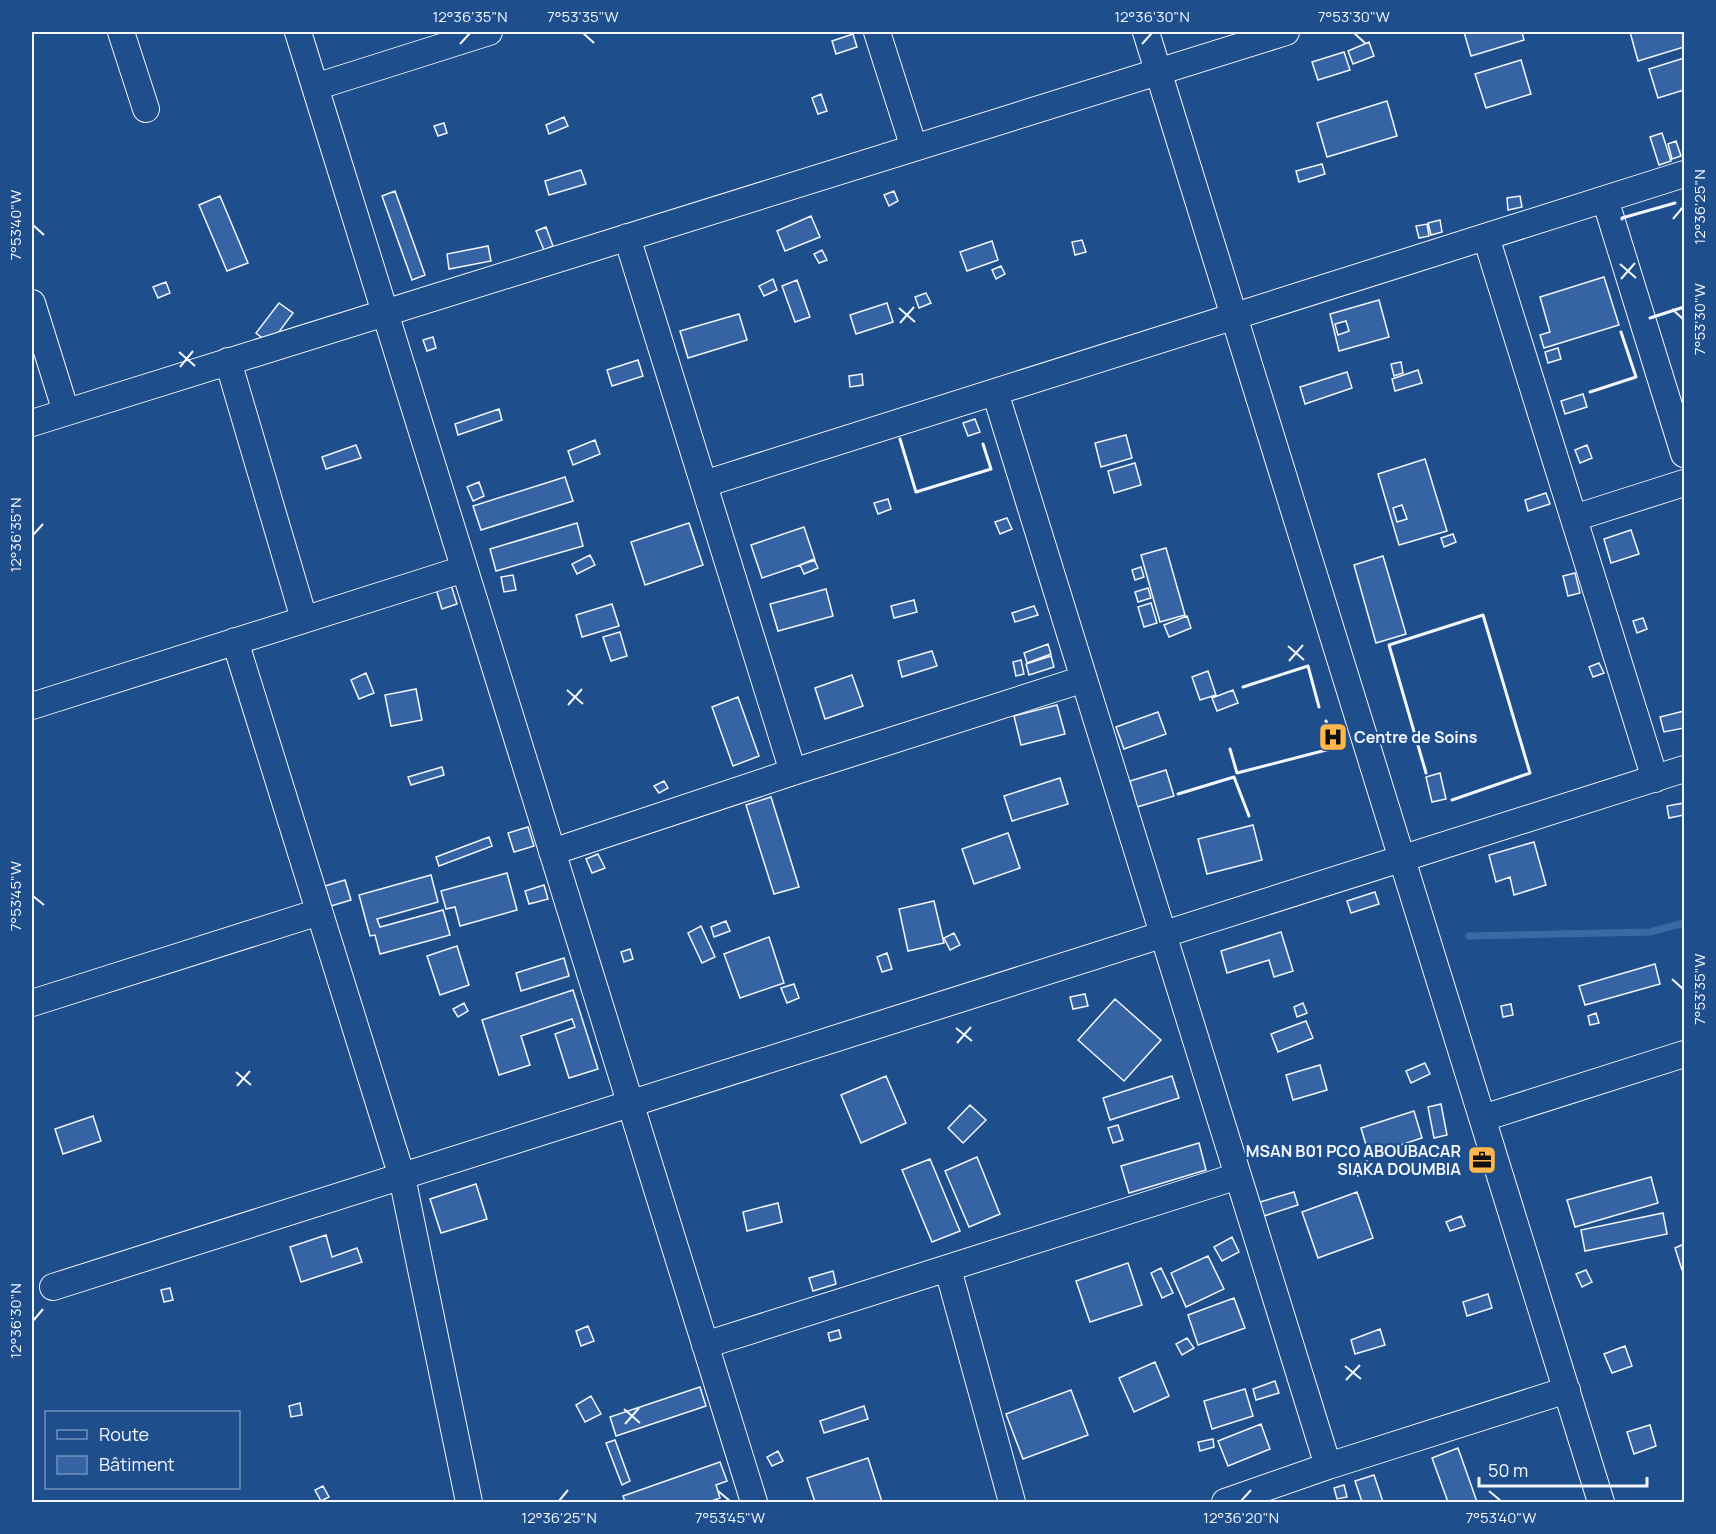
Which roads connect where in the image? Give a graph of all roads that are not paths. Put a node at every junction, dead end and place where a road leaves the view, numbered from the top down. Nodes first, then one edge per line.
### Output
1 (121, 32) edge
2 (297, 32) edge
3 (489, 32) edge
4 (878, 32) edge
5 (1146, 32) edge
6 (1286, 32) edge
7 (1158, 71) junction
8 (315, 87) junction
9 (146, 109) dead end
10 (914, 148) junction
11 (1684, 174) edge
12 (1605, 199) junction
13 (627, 237) junction
14 (1486, 237) junction
15 (32, 303) edge
16 (385, 313) junction
17 (1234, 316) junction
18 (228, 361) junction
19 (995, 392) junction
20 (66, 412) junction
21 (32, 423) edge
22 (1684, 454) edge
23 (1684, 483) edge
24 (704, 484) junction
25 (1574, 518) junction
26 (464, 568) junction
27 (304, 619) junction
28 (235, 641) junction
29 (1084, 680) junction
30 (32, 706) edge
31 (1684, 769) edge
32 (793, 772) junction
33 (1655, 779) junction
34 (552, 852) junction
35 (1402, 859) junction
36 (319, 912) junction
37 (1164, 935) junction
38 (32, 1003) edge
39 (1684, 1054) edge
40 (630, 1104) junction
41 (1483, 1118) junction
42 (1238, 1176) junction
43 (402, 1177) junction
44 (948, 1269) junction
45 (53, 1287) dead end
46 (705, 1345) junction
47 (1567, 1390) junction
48 (1328, 1466) junction
49 (469, 1503) edge
50 (754, 1503) edge
51 (1011, 1503) edge
52 (1225, 1503) edge
53 (1601, 1503) edge

1 - 9 street
2 - 8 street
3 - 8 street
4 - 10 street
5 - 7 street
6 - 7 street
7 - 10 street
7 - 17 street
8 - 16 street
10 - 13 street
11 - 12 street
12 - 14 street
12 - 22 street
13 - 16 street
13 - 24 street
14 - 17 street
14 - 25 street
15 - 20 street
16 - 18 street
16 - 26 street
17 - 19 street
17 - 35 street
18 - 20 street
18 - 27 street
19 - 24 street
19 - 29 street
20 - 21 street
23 - 25 street
24 - 32 street
25 - 33 street
26 - 27 street
26 - 34 street
27 - 28 street
28 - 30 street
28 - 36 street
29 - 32 street
29 - 37 street
31 - 33 street
32 - 34 street
33 - 35 street
34 - 40 street
35 - 37 street
35 - 41 street
36 - 38 street
36 - 43 street
37 - 40 street
37 - 42 street
39 - 41 street
40 - 43 street
40 - 46 street
41 - 47 street
42 - 44 street
42 - 48 street
43 - 45 street
43 - 49 street
44 - 46 street
44 - 51 street
46 - 50 street
47 - 48 street
47 - 53 street
48 - 52 street

